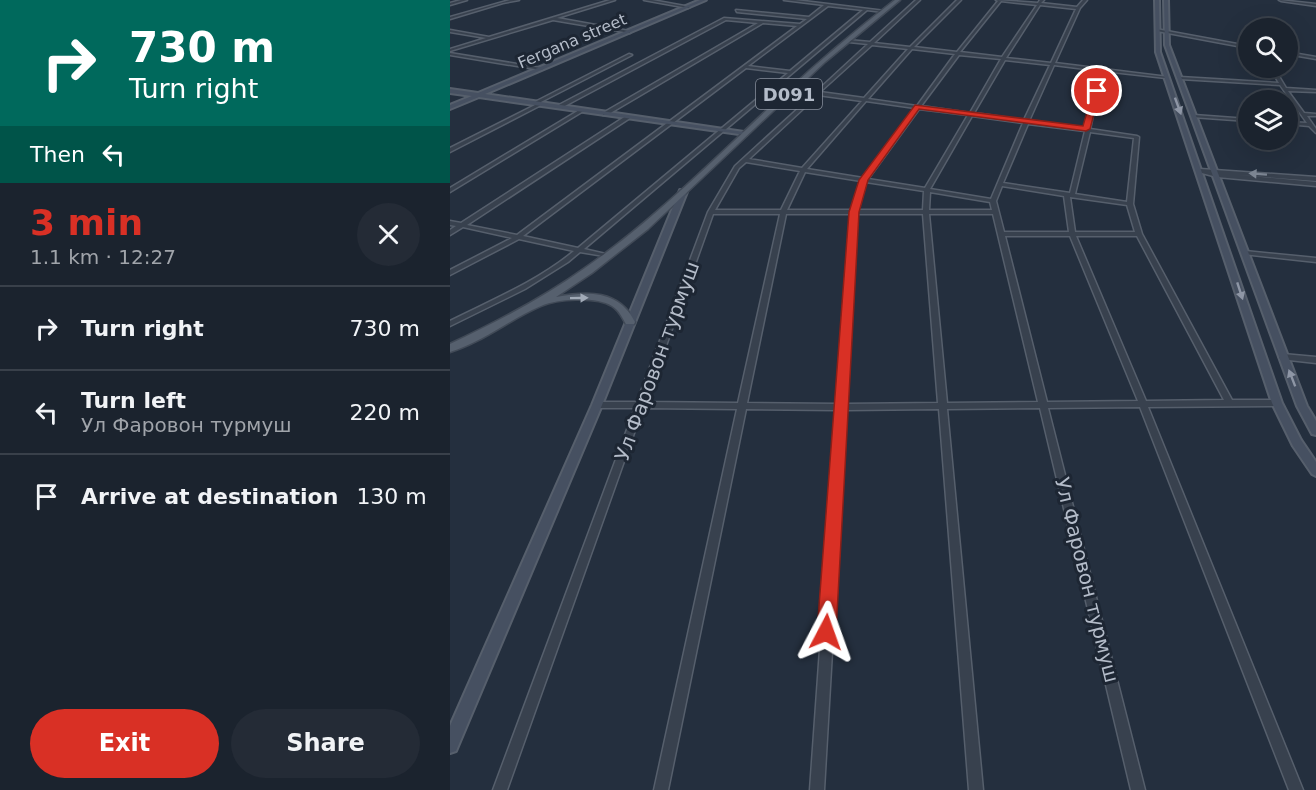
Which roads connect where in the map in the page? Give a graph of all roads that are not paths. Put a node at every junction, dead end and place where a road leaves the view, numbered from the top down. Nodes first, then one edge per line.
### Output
1 (465, 0) edge
2 (517, 0) edge
3 (613, 0) edge
4 (645, 0) edge
5 (704, 0) edge
6 (786, 0) edge
7 (898, 0) edge
8 (918, 0) edge
9 (959, 0) edge
10 (999, 0) edge
11 (1085, 0) edge
12 (1157, 0) edge
13 (1166, 0) edge
14 (1281, 0) edge
15 (505, 1) edge
16 (826, 2) edge
17 (1041, 2) edge
18 (450, 4) edge
19 (1316, 5) edge
20 (688, 6) junction
21 (1078, 8) junction
22 (866, 9) junction
23 (737, 11) dead end
24 (883, 11) junction
25 (450, 18) edge
26 (810, 18) junction
27 (551, 19) junction
28 (762, 22) junction
29 (801, 25) junction
30 (450, 32) edge
31 (628, 32) junction
32 (1157, 33) junction
33 (1168, 34) junction
34 (491, 37) junction
35 (849, 41) junction
36 (868, 43) junction
37 (1238, 44) edge
38 (911, 48) junction
39 (450, 52) edge
40 (957, 54) junction
41 (1298, 54) edge
42 (630, 55) dead end
43 (1316, 57) edge
44 (1003, 59) junction
45 (1050, 66) junction
46 (746, 67) junction
47 (541, 69) junction
48 (792, 72) junction
49 (1102, 72) junction
50 (1166, 77) junction
51 (1180, 78) junction
52 (1278, 78) edge
53 (1283, 87) junction
54 (450, 91) edge
55 (1316, 91) edge
56 (815, 93) junction
57 (478, 95) junction
58 (866, 100) junction
59 (538, 104) junction
60 (450, 107) edge
61 (560, 107) junction
62 (917, 107) junction
63 (584, 110) junction
64 (605, 114) junction
65 (971, 114) junction
66 (1304, 114) junction
67 (1316, 115) edge
68 (1194, 116) junction
69 (628, 117) junction
70 (1238, 119) edge
71 (1026, 122) junction
72 (670, 124) junction
73 (1298, 124) edge
74 (1311, 125) junction
75 (1086, 129) junction
76 (722, 132) junction
77 (1316, 132) edge
78 (744, 134) junction
79 (450, 150) edge
80 (744, 160) junction
81 (803, 170) junction
82 (1216, 173) junction
83 (1229, 174) junction
84 (1201, 175) junction
85 (1316, 179) edge
86 (864, 180) junction
87 (1000, 184) junction
88 (1316, 184) edge
89 (450, 190) edge
90 (927, 190) junction
91 (683, 192) junction
92 (1069, 194) junction
93 (993, 201) junction
94 (1130, 204) junction
95 (711, 212) junction
96 (783, 212) junction
97 (854, 212) junction
98 (926, 212) junction
99 (995, 212) junction
100 (450, 223) edge
101 (462, 225) junction
102 (450, 233) edge
103 (1001, 234) junction
104 (1072, 234) junction
105 (1139, 234) junction
106 (518, 237) junction
107 (580, 250) junction
108 (1245, 253) junction
109 (608, 256) junction
110 (1316, 260) edge
111 (450, 273) edge
112 (523, 312) junction
113 (630, 322) junction
114 (450, 324) edge
115 (450, 348) edge
116 (1283, 357) junction
117 (1316, 360) edge
118 (1277, 403) junction
119 (1143, 404) junction
120 (1230, 404) junction
121 (597, 405) junction
122 (742, 405) junction
123 (942, 405) junction
124 (1045, 405) junction
125 (640, 406) junction
126 (840, 407) junction
127 (1316, 431) edge
128 (1316, 471) edge
129 (450, 745) edge
130 (500, 790) edge
131 (661, 790) edge
132 (817, 790) edge
133 (976, 790) edge
134 (1138, 790) edge
135 (1296, 790) edge

1 - 18 street
2 - 15 street
3 - 27 street
4 - 20 street
5 - 20 street, Fergana street
6 - 16 street
7 - 24 main road, D091
8 - 36 street, Ул Фаровон турмуш
9 - 38 street
10 - 17 street
10 - 40 street
11 - 21 street
12 - 32 street
13 - 33 street
14 - 19 street
15 - 25 street
16 - 22 street
16 - 26 street
17 - 21 street
17 - 44 street
20 - 31 street, Fergana street
21 - 45 street
22 - 24 street
22 - 48 street
23 - 26 street
24 - 35 main road, D091
26 - 29 street
27 - 31 street
27 - 34 street
28 - 29 street
28 - 61 street
28 - 64 street
29 - 46 street
30 - 34 street
31 - 47 street, Fergana street
32 - 33 street
32 - 50 street
33 - 37 street
33 - 51 street
34 - 39 street
35 - 36 street
35 - 78 main road, D091
36 - 38 street
36 - 56 street, Ул Фаровон турмуш
38 - 40 street
38 - 58 street
39 - 47 street
40 - 44 street
40 - 62 street
41 - 43 street
42 - 59 street
44 - 45 street
44 - 65 street
45 - 49 street
45 - 71 street
46 - 48 street
46 - 72 street
47 - 57 street, Fergana street
48 - 76 street
49 - 50 street
49 - 75 street
50 -> 84 street
51 - 53 street
51 - 68 street
52 - 53 street
53 - 55 street
53 - 66 street
54 - 57 street
56 - 58 street
56 - 80 street, Ул Фаровон турмуш
57 - 59 street
57 - 60 street, Fergana street
58 - 62 street
58 - 81 street
59 - 61 street
59 - 79 street
61 - 63 street
62 - 65 street
62 - 86 street
63 - 64 street
63 - 89 street
64 - 69 street
65 - 71 street
65 - 90 street
66 - 67 street
66 - 74 street
68 - 70 street
68 - 82 street
69 - 72 street
69 - 101 street
71 - 75 street
71 - 87 street
72 - 76 street
72 - 106 street
73 - 74 street
74 - 77 street
75 - 92 street
75 - 94 street
76 - 78 street
76 - 107 street
78 - 91 main road, D091
80 - 81 street
80 - 95 street, Ул Фаровон турмуш
81 - 86 street
81 - 96 street
82 - 83 street
82 - 83 street
82 - 84 street
82 - 108 street
85 -> 83 street
83 - 88 street
84 -> 118 street
86 - 90 street
86 - 97 street
87 - 92 street
87 - 93 street
90 - 93 street
90 - 98 street
91 - 109 main road, D091
91 - 113 street
92 - 94 street
92 - 104 street
93 - 99 street, Ул Фаровон турмуш
94 - 105 street
95 - 96 street
95 - 125 street, Ул Фаровон турмуш
96 - 97 street
96 - 122 street
97 - 98 street
97 - 126 street
98 - 99 street
98 - 123 street
99 - 103 street, Ул Фаровон турмуш
100 - 101 street
101 - 102 street
101 - 106 street
103 - 104 street
103 - 124 street, Ул Фаровон турмуш
104 - 105 street
104 - 119 street
105 - 120 street
106 - 107 street
106 - 111 street
107 - 109 street
107 - 114 street
108 - 110 street
108 - 116 street
109 - 112 main road, D091
112 -> 113 main road
112 - 115 main road, D091
113 - 121 street
116 - 117 street
127 -> 116 street
118 - 120 street
118 - 128 street
119 - 120 street
119 - 124 street
119 - 135 street
121 - 125 street
121 - 129 street
122 - 125 street
122 - 126 street
122 - 131 street
123 - 124 street
123 - 126 street
123 - 133 street
124 - 134 street, Ул Фаровон турмуш
125 - 130 street, Ул Фаровон турмуш
126 - 132 street

